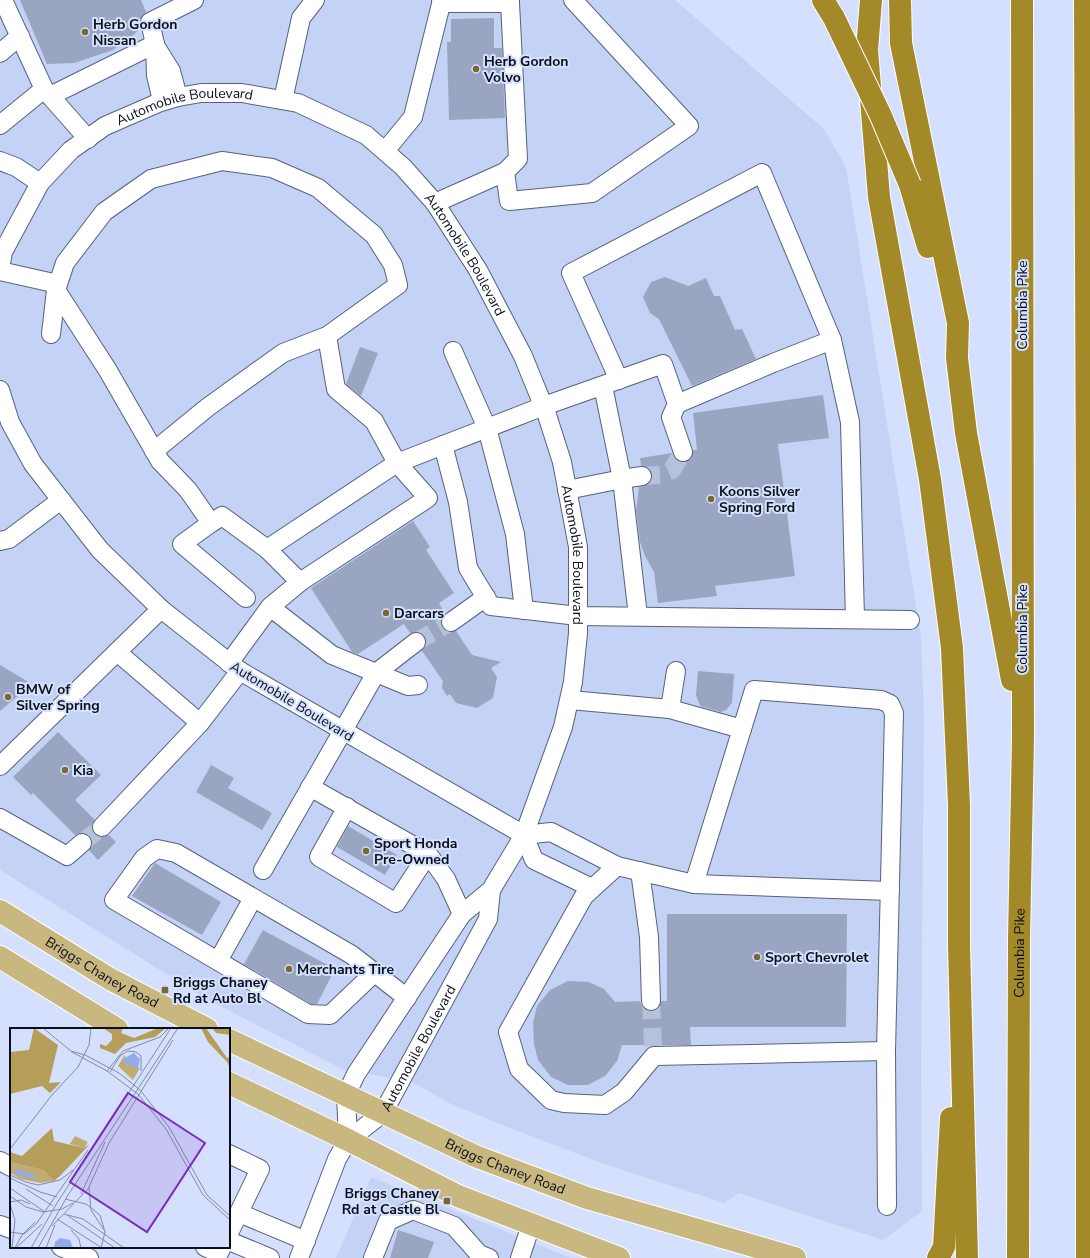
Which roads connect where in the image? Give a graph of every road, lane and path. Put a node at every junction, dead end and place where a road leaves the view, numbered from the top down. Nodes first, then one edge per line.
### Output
1 (3, 0) edge
2 (194, 0) edge
3 (315, 0) edge
4 (573, 0) edge
5 (823, 0) edge
6 (871, 0) edge
7 (900, 0) edge
8 (1022, 0) edge
9 (1085, 0) edge
10 (510, 1) edge
11 (442, 2) edge
12 (20, 36) junction
13 (155, 44) junction
14 (0, 53) edge
15 (47, 92) junction
16 (170, 99) junction
17 (283, 100) junction
18 (0, 125) edge
19 (88, 139) junction
20 (385, 151) junction
21 (0, 160) edge
22 (506, 172) junction
23 (40, 183) junction
24 (435, 203) junction
25 (0, 270) edge
26 (57, 287) junction
27 (51, 334) dead end
28 (327, 336) junction
29 (832, 340) junction
30 (453, 351) dead end
31 (957, 358) junction
32 (611, 383) junction
33 (1, 401) edge
34 (678, 404) junction
35 (544, 406) junction
36 (487, 428) junction
37 (443, 445) junction
38 (154, 451) junction
39 (683, 452) dead end
40 (397, 463) junction
41 (642, 476) tunnel mouth
42 (622, 479) junction
43 (567, 490) junction
44 (428, 498) junction
45 (61, 500) junction
46 (458, 502) junction
47 (212, 523) junction
48 (0, 541) edge
49 (267, 549) junction
50 (300, 582) junction
51 (486, 597) junction
52 (246, 598) dead end
53 (270, 607) junction
54 (161, 609) junction
55 (524, 610) junction
56 (578, 616) junction
57 (638, 616) junction
58 (855, 619) junction
59 (910, 620) dead end
60 (450, 622) tunnel mouth
61 (416, 642) tunnel mouth
62 (117, 652) junction
63 (235, 667) junction
64 (676, 671) dead end
65 (376, 673) junction
66 (418, 686) dead end
67 (570, 700) junction
68 (670, 709) junction
69 (200, 723) junction
70 (742, 729) junction
71 (342, 731) junction
72 (1090, 732) edge
73 (1022, 738) junction
74 (0, 766) edge
75 (1087, 768) junction
76 (310, 787) junction
77 (347, 807) junction
78 (0, 818) edge
79 (102, 827) tunnel mouth
80 (524, 836) junction
81 (82, 843) tunnel mouth
82 (428, 854) junction
83 (617, 866) junction
84 (263, 870) dead end
85 (640, 871) junction
86 (694, 884) junction
87 (592, 888) junction
88 (491, 890) junction
89 (890, 891) junction
90 (252, 898) junction
91 (0, 911) edge
92 (462, 914) junction
93 (959, 945) junction
94 (0, 957) edge
95 (218, 961) junction
96 (374, 973) junction
97 (407, 998) junction
98 (651, 1001) tunnel mouth
99 (115, 1028) edge
100 (206, 1028) edge
101 (230, 1040) edge
102 (886, 1051) junction
103 (230, 1084) edge
104 (346, 1095) junction
105 (383, 1113) junction
106 (348, 1140) junction
107 (230, 1154) edge
108 (0, 1161) edge
109 (10, 1166) edge
110 (886, 1206) dead end
111 (238, 1213) junction
112 (0, 1225) edge
113 (530, 1225) junction
114 (10, 1229) edge
115 (230, 1231) edge
116 (230, 1241) edge
117 (306, 1241) junction
118 (64, 1248) edge
119 (207, 1248) edge
120 (222, 1248) edge
121 (786, 1255) edge
122 (89, 1258) edge
123 (270, 1258) edge
124 (299, 1258) edge
125 (373, 1258) edge
126 (489, 1258) edge
127 (520, 1258) edge
128 (619, 1258) edge
129 (754, 1258) edge
130 (938, 1258) edge
131 (967, 1258) edge
132 (1018, 1258) edge
133 (1086, 1258) edge

1 - 12 street
2 - 13 street
3 - 17 street
4 - 22 street
5 - 31 highway, bridge
6 - 93 highway
7 - 31 highway
8 - 73 highway, Columbia Pike
9 - 75 highway
10 - 11 street
10 - 22 street
11 - 20 street
12 - 14 street
12 - 15 street
13 - 15 street
13 - 16 street
15 - 18 street
15 - 19 street
16 - 17 street, Automobile Boulevard
16 - 19 street, Automobile Boulevard
17 - 20 street, Automobile Boulevard
19 - 23 street, Automobile Boulevard
20 - 24 street, Automobile Boulevard
21 - 23 street
22 - 24 street
23 - 25 street, Automobile Boulevard
24 - 35 street, Automobile Boulevard
25 - 26 street
26 - 27 street
26 - 28 street
26 - 38 street
28 - 38 street
28 - 40 street
29 - 32 street
29 - 34 street
29 - 58 street
30 - 36 street
31 - 73 highway
32 - 34 street
32 - 35 street
32 - 42 street
33 - 45 street, Automobile Boulevard
34 - 39 street
35 - 36 street
35 - 43 street, Automobile Boulevard
36 - 37 street
36 - 55 street
37 - 40 street
37 - 46 street
38 - 47 street
40 - 44 street
40 - 49 street
41 - 42 street
42 - 43 street
42 - 57 street
43 - 56 street, Automobile Boulevard
44 - 46 street
44 - 50 street
45 - 48 street
45 - 54 street, Automobile Boulevard
46 - 51 street
47 - 49 street
47 - 52 street
49 - 50 street
50 - 53 street
51 - 55 street
51 - 60 street
53 - 63 street
53 - 65 street
54 - 62 street
54 - 63 street, Automobile Boulevard
55 - 56 street
56 - 57 street
56 - 67 street, Automobile Boulevard
57 - 58 street
58 - 59 street
61 - 65 street
62 - 69 street
62 - 74 street
63 - 69 street
63 - 71 street, Automobile Boulevard
64 - 68 street
65 - 66 street
65 - 71 street
67 - 68 street
67 - 80 street, Automobile Boulevard
68 - 70 street
69 - 79 street
70 - 86 street
70 - 89 street
71 - 76 street
71 - 80 street, Automobile Boulevard
72 - 75 highway
73 - 132 highway, Columbia Pike
75 - 133 highway
76 - 77 street
76 - 84 street
77 - 82 street
77 - 82 street
78 - 81 street
80 - 83 street
80 - 87 street
80 - 88 street, Automobile Boulevard
82 - 92 street
83 - 85 street
83 - 87 street
85 - 86 street
85 - 98 street
86 - 89 street
87 - 102 street
88 - 92 street, Automobile Boulevard
88 - 105 street, Automobile Boulevard
89 - 102 street
90 - 95 street
90 - 95 street
90 - 96 street
91 - 100 main road, Briggs Chaney Road
92 - 97 street, Automobile Boulevard
93 - 130 highway
93 - 131 highway
94 - 99 main road
95 - 96 street
96 - 97 street
97 - 104 street, Automobile Boulevard
101 - 104 main road, Briggs Chaney Road
102 - 110 street
103 - 106 main road
104 - 105 main road, Briggs Chaney Road
104 - 106 street, Automobile Boulevard
105 - 106 street, Automobile Boulevard
105 - 121 main road, Briggs Chaney Road
106 - 113 main road
106 - 117 street
107 - 111 street
108 - 109 street
111 - 115 street
111 - 117 street
112 - 114 street
113 - 127 street
113 - 128 main road
116 - 123 street
117 - 124 street
118 - 122 street
119 - 120 street
121 - 129 main road
125 - 126 street

